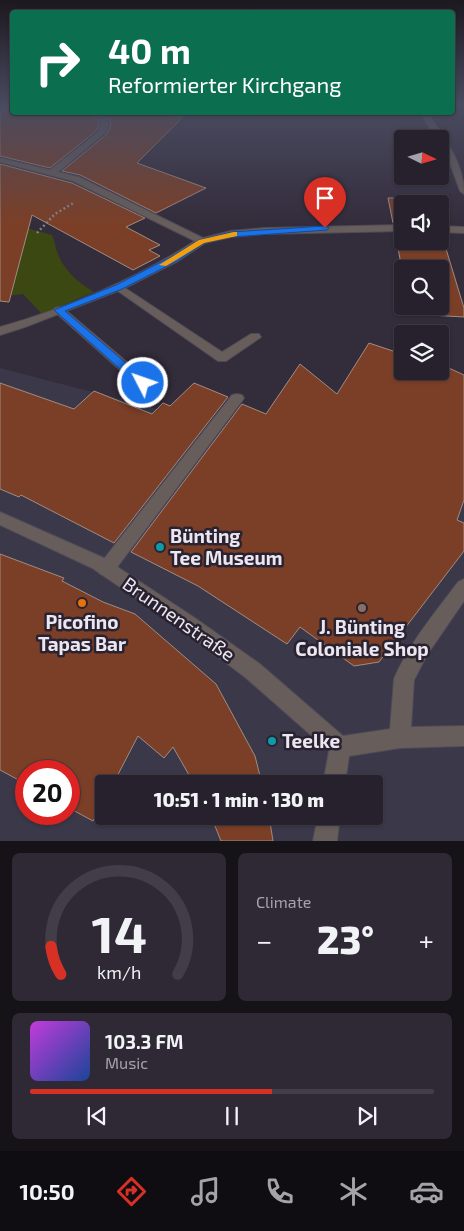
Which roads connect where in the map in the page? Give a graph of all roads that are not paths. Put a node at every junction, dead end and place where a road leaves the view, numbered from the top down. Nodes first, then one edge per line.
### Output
1 (87, 145) edge
2 (447, 145) edge
3 (0, 160) edge
4 (52, 173) junction
5 (464, 191) edge
6 (394, 228) edge
7 (449, 229) edge
8 (464, 230) edge
9 (202, 241) junction
10 (119, 287) junction
11 (59, 310) junction
12 (0, 331) edge
13 (255, 337) dead end
14 (143, 383) dead end
15 (238, 398) dead end
16 (0, 518) edge
17 (106, 569) junction
18 (464, 587) edge
19 (464, 736) edge
20 (400, 738) junction
21 (340, 747) junction
22 (335, 775) edge
23 (328, 825) edge
24 (325, 841) edge

1 - 4 street
2 - 5 street
3 - 4 street
4 - 9 street
6 - 9 street
7 - 8 street
9 - 10 street
10 - 11 street
10 - 13 street
11 - 12 street
11 - 14 street
15 - 17 street
16 - 17 street, Brunnenstraße
17 - 21 street, Brunnenstraße
18 - 20 street
19 - 20 street
20 - 21 street
21 - 22 street
23 - 24 street

